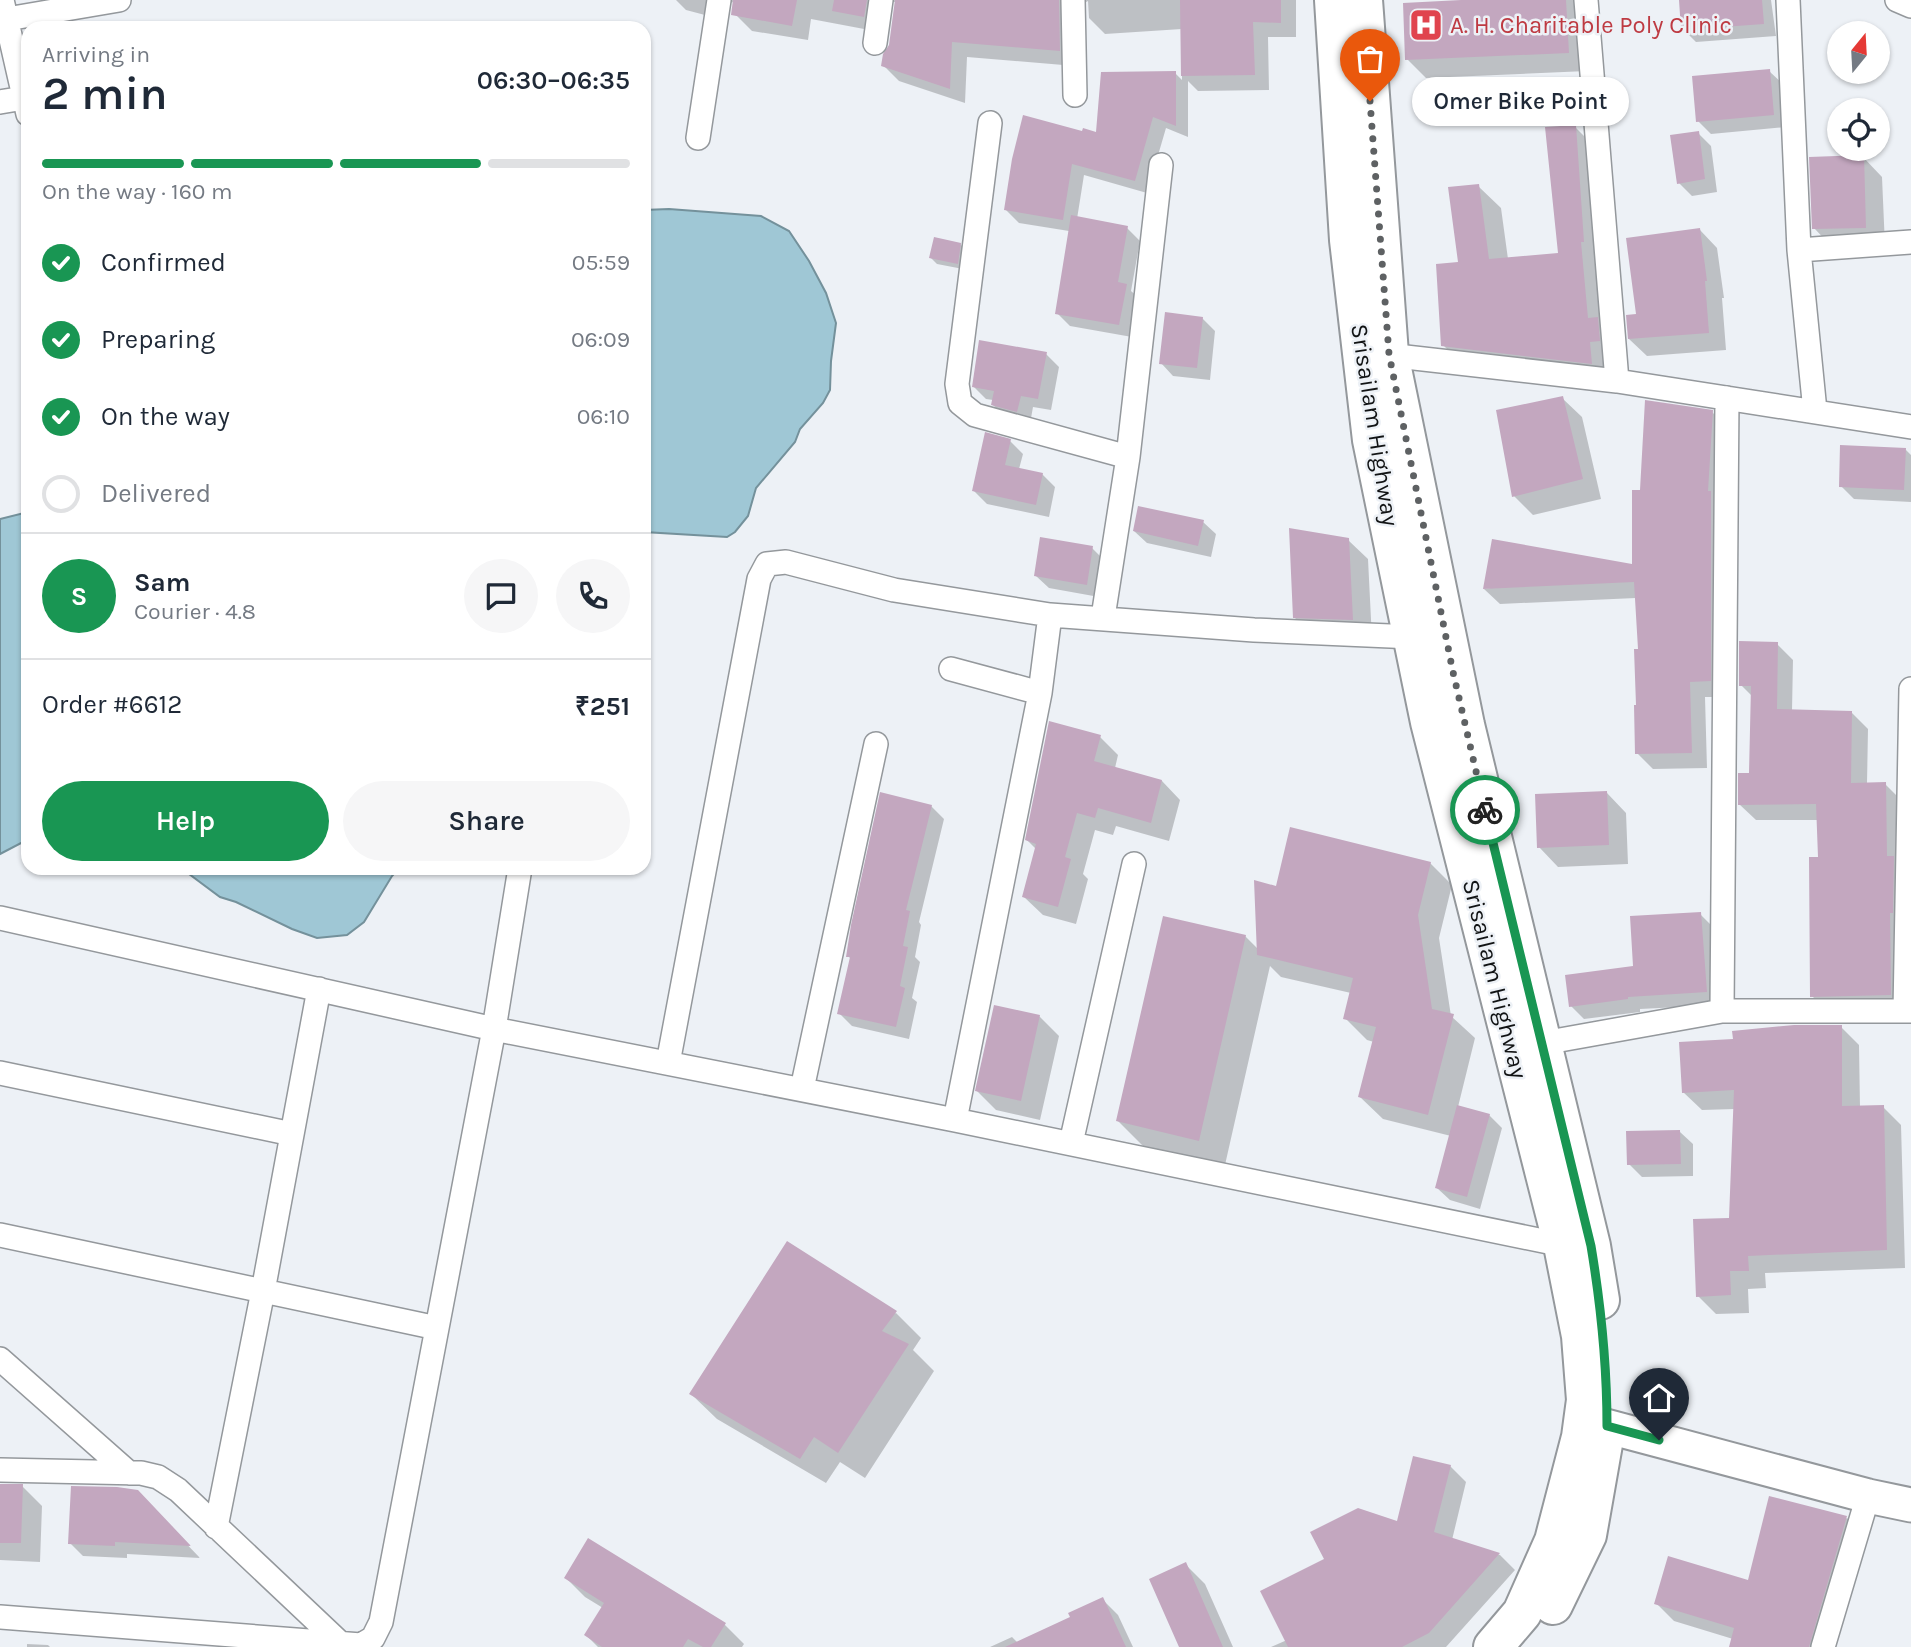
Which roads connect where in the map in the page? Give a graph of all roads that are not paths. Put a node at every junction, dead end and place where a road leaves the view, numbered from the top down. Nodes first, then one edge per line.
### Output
1 (119, 0) edge
2 (719, 0) edge
3 (881, 0) edge
4 (1073, 0) edge
5 (1334, 0) edge
6 (1363, 0) edge
7 (1586, 0) edge
8 (1788, 0) edge
9 (1898, 0) edge
10 (1911, 6) edge
11 (4, 10) edge
12 (875, 43) dead end
13 (21, 84) edge
14 (1075, 95) dead end
15 (0, 102) edge
16 (21, 105) edge
17 (990, 123) dead end
18 (698, 138) dead end
19 (1161, 165) dead end
20 (1911, 242) edge
21 (1799, 250) junction
22 (1376, 354) junction
23 (1617, 381) junction
24 (1727, 398) junction
25 (1815, 411) junction
26 (1911, 427) edge
27 (1128, 457) junction
28 (1050, 614) junction
29 (1103, 617) junction
30 (1413, 637) junction
31 (951, 669) dead end
32 (1911, 689) edge
33 (1040, 693) junction
34 (876, 744) dead end
35 (1134, 864) dead end
36 (519, 875) edge
37 (0, 918) edge
38 (319, 989) junction
39 (1722, 1011) junction
40 (1908, 1011) edge
41 (494, 1029) junction
42 (1528, 1046) junction
43 (668, 1063) junction
44 (0, 1073) edge
45 (802, 1089) junction
46 (955, 1120) junction
47 (292, 1134) junction
48 (1071, 1143) junction
49 (0, 1234) edge
50 (1563, 1245) junction
51 (263, 1291) junction
52 (437, 1328) junction
53 (0, 1359) edge
54 (1595, 1423) junction
55 (0, 1470) edge
56 (129, 1473) junction
57 (1868, 1496) junction
58 (1911, 1505) edge
59 (216, 1527) junction
60 (0, 1617) edge
61 (338, 1645) edge
62 (1493, 1647) edge
63 (1526, 1647) edge
64 (1823, 1647) edge

1 - 11 street
2 - 18 street
3 - 12 street
4 - 14 street
5 - 22 highway, Srisailam Highway
6 - 22 highway, Srisailam Highway
7 - 23 street
8 - 21 street
9 - 10 street
11 - 13 street
15 - 16 street
17 - 27 street
19 - 27 street
20 - 21 street
21 - 25 street
22 - 23 street
22 - 30 highway, Srisailam Highway
22 - 42 highway, Srisailam Highway
23 - 24 street
24 - 25 street
24 - 39 street
25 - 26 street
27 - 29 street
28 - 29 street
28 - 33 street
28 - 43 street
29 - 30 street
30 - 42 highway, Srisailam Highway
31 - 33 street
32 - 40 street
33 - 46 street
34 - 45 street
35 - 48 street
36 - 41 street
37 - 38 street
38 - 41 street
38 - 47 street
39 - 40 street
39 - 42 street
41 - 43 street
41 - 52 street
42 - 50 highway, Srisailam Highway
42 - 54 highway, Srisailam Highway
43 - 45 street
44 - 47 street
45 - 46 street
46 - 48 street
47 - 51 street
48 - 50 street
49 - 51 street
50 - 54 highway, Srisailam Highway
51 - 52 street
51 - 59 street
52 - 61 street
53 - 56 street
54 - 57 street
54 - 62 highway, Srisailam Highway
54 - 63 highway, Srisailam Highway
55 - 56 street
56 - 59 street
57 - 58 street
57 - 64 street
59 - 61 street
60 - 61 street

